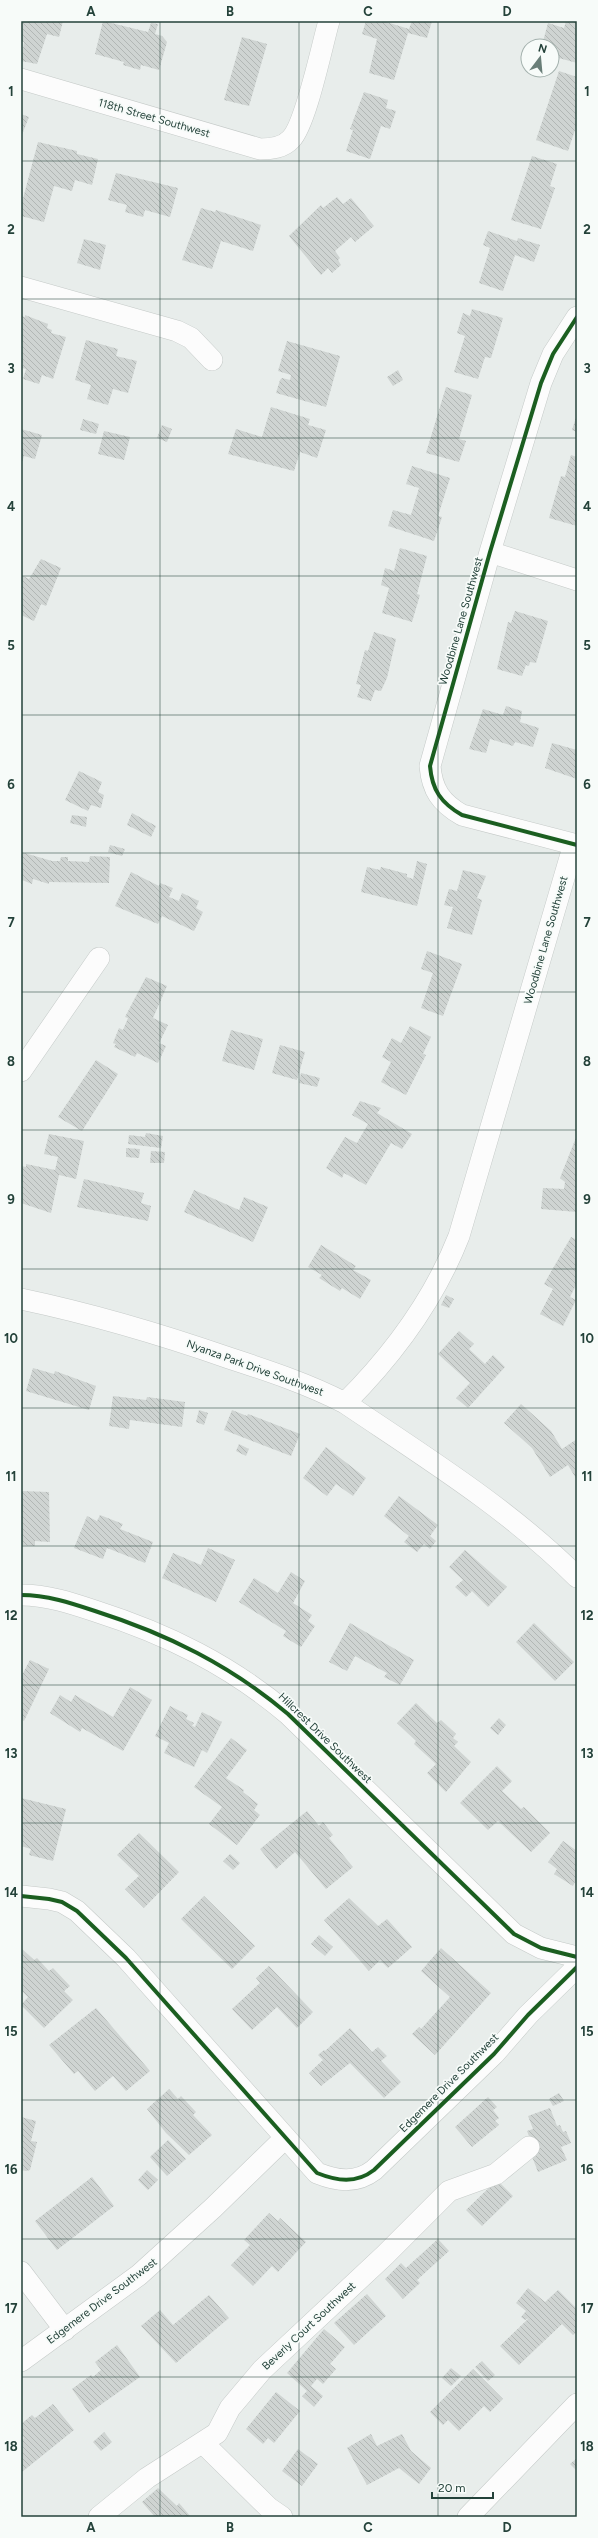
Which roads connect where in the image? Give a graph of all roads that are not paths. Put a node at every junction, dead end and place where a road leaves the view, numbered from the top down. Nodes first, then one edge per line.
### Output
1 (329, 21) edge
2 (21, 79) edge
3 (21, 287) edge
4 (577, 317) edge
5 (212, 360) dead end
6 (490, 552) junction
7 (577, 580) edge
8 (576, 844) edge
9 (99, 958) dead end
10 (21, 1071) edge
11 (21, 1300) edge
12 (345, 1403) junction
13 (576, 1575) edge
14 (21, 1595) edge
15 (21, 1896) edge
16 (577, 1957) edge
17 (577, 1966) edge
18 (284, 2139) junction
19 (529, 2147) dead end
20 (21, 2272) edge
21 (65, 2330) junction
22 (21, 2361) edge
23 (577, 2404) edge
24 (203, 2444) junction
25 (99, 2517) edge
26 (282, 2517) edge
27 (468, 2517) edge

1 - 2 street, 118th Street Southwest
3 - 5 street
4 - 6 street, Woodbine Lane Southwest
6 - 7 street
6 - 8 street, Woodbine Lane Southwest
8 - 12 street, Woodbine Lane Southwest
9 - 10 street
11 - 12 street, Nyanza Park Drive Southwest
12 - 13 street, Nyanza Park Drive Southwest
14 - 16 street, Hillcrest Drive Southwest
15 - 18 street
17 - 18 street, Edgemere Drive Southwest
18 - 21 street, Edgemere Drive Southwest
19 - 24 street, Beverly Court Southwest
20 - 21 street
21 - 22 street, Edgemere Drive Southwest
23 - 27 street
24 - 25 street, Beverly Court Southwest
24 - 26 street

